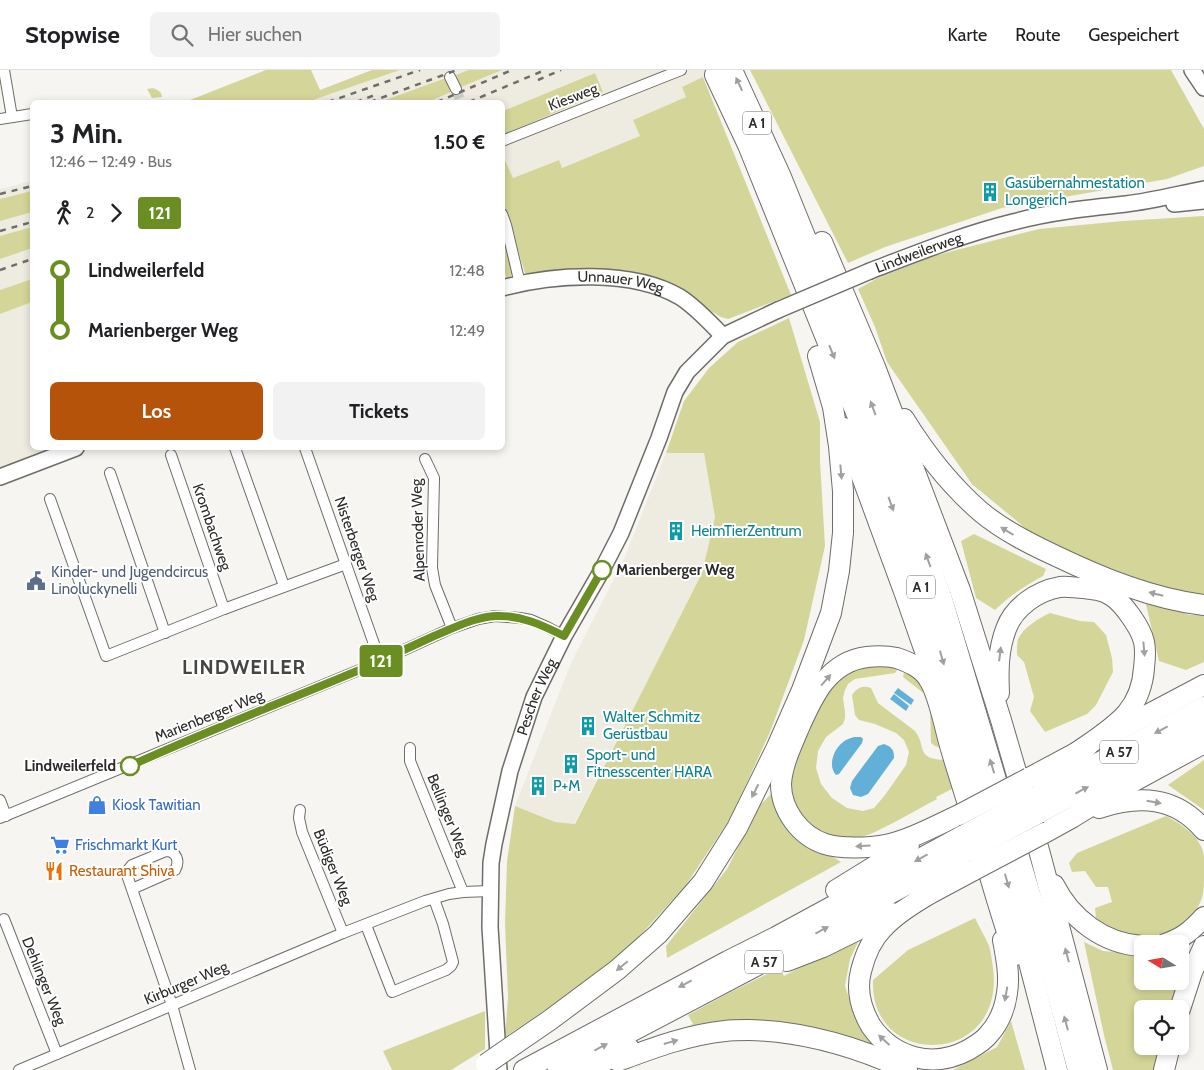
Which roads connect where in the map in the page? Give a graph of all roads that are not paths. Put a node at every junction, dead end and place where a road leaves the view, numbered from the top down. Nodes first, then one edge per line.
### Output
1 (4, 70) edge
2 (681, 70) edge
3 (1192, 70) edge
4 (723, 72) edge
5 (450, 77) dead end
6 (1204, 88) edge
7 (456, 89) tunnel mouth
8 (30, 114) edge
9 (12, 117) junction
10 (0, 119) edge
11 (505, 140) edge
12 (748, 145) junction
13 (781, 176) junction
14 (1204, 188) edge
15 (1204, 200) edge
16 (1127, 204) junction
17 (505, 222) edge
18 (520, 284) junction
19 (505, 287) edge
20 (723, 336) junction
21 (818, 356) junction
22 (875, 367) junction
23 (71, 450) edge
24 (236, 450) edge
25 (306, 450) edge
26 (171, 455) dead end
27 (425, 459) dead end
28 (110, 473) dead end
29 (0, 477) edge
30 (50, 499) dead end
31 (346, 564) junction
32 (284, 586) junction
33 (1204, 605) edge
34 (224, 609) junction
35 (452, 628) junction
36 (165, 633) junction
37 (564, 636) junction
38 (380, 661) junction
39 (1204, 685) edge
40 (1204, 707) edge
41 (1001, 720) junction
42 (1204, 724) edge
43 (1204, 743) edge
44 (410, 748) dead end
45 (1076, 753) junction
46 (965, 793) junction
47 (0, 800) edge
48 (300, 810) dead end
49 (1039, 814) junction
50 (3, 817) edge
51 (1073, 817) junction
52 (1204, 830) edge
53 (971, 849) junction
54 (1040, 854) junction
55 (132, 889) junction
56 (490, 891) junction
57 (463, 892) junction
58 (929, 894) junction
59 (434, 899) junction
60 (1204, 917) edge
61 (4, 919) dead end
62 (366, 925) junction
63 (343, 934) junction
64 (1185, 935) edge
65 (1134, 946) edge
66 (1204, 946) edge
67 (1183, 1000) edge
68 (172, 1005) junction
69 (1050, 1044) junction
70 (57, 1054) junction
71 (1168, 1055) edge
72 (487, 1068) edge
73 (19, 1070) edge
74 (190, 1070) edge
75 (524, 1070) edge
76 (558, 1070) edge
77 (588, 1070) edge
78 (593, 1070) edge
79 (907, 1070) edge
80 (1057, 1070) edge
81 (1078, 1070) edge
82 (1097, 1070) edge
83 (1164, 1070) edge

1 - 9 street
2 - 11 street, Kiesweg
3 - 6 street
4 - 12 highway, A 1
13 -> 4 highway, A 1
5 - 7 street
8 - 9 street
9 - 10 street
12 - 21 highway
12 -> 69 highway, A 1
13 - 22 highway
81 -> 13 highway, A 1
14 - 16 street, Lindweilerweg
15 - 16 street, Lindweilerweg
16 - 20 street, Lindweilerweg, bridge
17 - 18 street
18 - 19 street, Unnauer Weg
18 - 20 street, Unnauer Weg
20 - 37 street, Pescher Weg
21 - 46 highway
21 -> 72 highway, bridge
33 -> 22 highway
22 - 41 highway
23 - 29 street
24 - 32 street
25 - 31 street, Nisterberger Weg
26 - 34 street, Krombachweg
27 - 35 street, Alpenroder Weg
28 - 36 street
30 - 36 street
31 - 32 street
31 - 38 street, Nisterberger Weg
32 - 34 street
34 - 36 street
35 - 37 street, Marienberger Weg
35 - 38 street, Marienberger Weg
37 - 56 street, Pescher Weg
38 - 50 street, Marienberger Weg
39 - 45 highway
40 -> 49 highway, A 57
41 -> 45 highway
41 - 54 highway
49 -> 42 highway, A 57
43 - 51 highway
44 - 57 street, Bellinger Weg
45 - 53 highway, bridge
46 - 53 highway
53 -> 46 highway
47 - 50 street, Marienberger Weg
48 - 63 street, Büdiger Weg
49 - 51 highway
49 - 53 highway, A 57, bridge
51 -> 52 highway
53 - 58 highway
53 -> 58 highway
53 - 69 highway
53 -> 75 highway, A 57
76 -> 53 highway, A 57
54 - 65 highway
82 -> 54 highway
55 - 55 street
55 - 68 street
56 - 57 street, Kirburger Weg
56 - 72 street, Pescher Weg
57 - 59 street, Kirburger Weg
58 - 77 highway
59 - 62 street, Kirburger Weg
59 - 62 street
60 - 64 highway
61 - 70 street, Dehlinger Weg
62 - 63 street, Kirburger Weg
63 - 68 street, Kirburger Weg
66 - 67 highway
68 - 70 street, Kirburger Weg
68 - 74 street
69 - 80 highway, A 1
70 - 73 street, Kirburger Weg
71 - 83 highway
78 -> 79 highway

